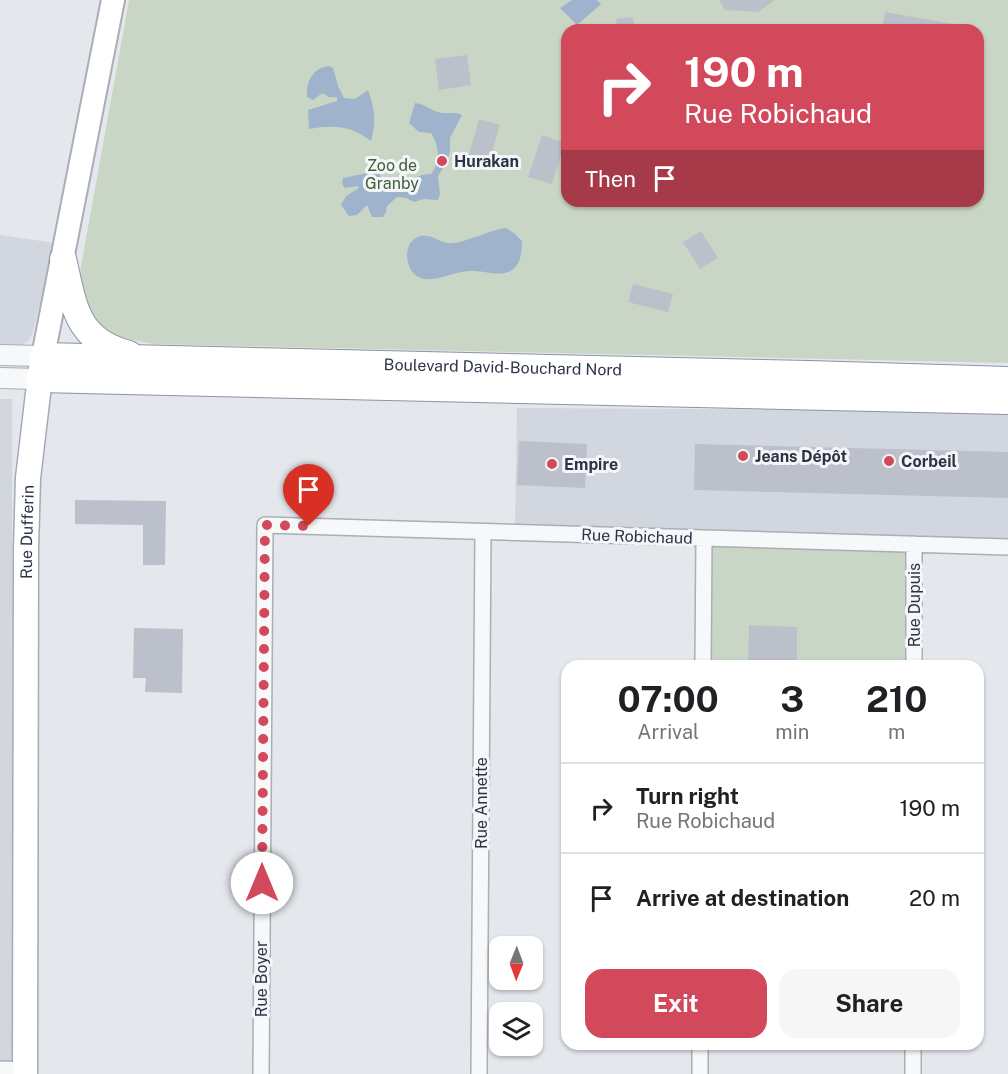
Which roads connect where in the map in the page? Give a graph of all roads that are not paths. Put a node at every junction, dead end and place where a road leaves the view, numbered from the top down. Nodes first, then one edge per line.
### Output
1 (113, 0) edge
2 (63, 259) junction
3 (0, 355) edge
4 (153, 360) junction
5 (41, 368) junction
6 (0, 378) edge
7 (1008, 380) edge
8 (1008, 401) edge
9 (265, 525) joint
10 (483, 532) junction
11 (704, 538) junction
12 (914, 544) junction
13 (1008, 547) edge
14 (703, 660) edge
15 (914, 660) edge
16 (700, 1050) edge
17 (913, 1050) edge
18 (0, 1069) edge
19 (25, 1072) edge
20 (261, 1074) edge
21 (479, 1074) edge
22 (700, 1074) edge
23 (913, 1074) edge

1 - 2 main road, Rue Dufferin
2 - 4 highway
2 - 5 main road, Rue Dufferin
3 - 5 street, Boulevard David-Bouchard Nord
4 - 5 highway, Boulevard David-Bouchard Nord
4 - 7 highway, Boulevard David-Bouchard Nord
5 - 6 street, Boulevard David-Bouchard Nord
5 - 8 highway, Boulevard David-Bouchard Nord
5 - 19 main road, Rue Dufferin
9 - 10 street, Rue Robichaud
9 - 20 street, Rue Boyer
10 - 11 street, Rue Robichaud
10 - 21 street, Rue Annette
11 - 12 street, Rue Robichaud
11 - 14 street
12 - 13 street, Rue Robichaud
12 - 15 street, Rue Dupuis
16 - 22 street
17 - 23 street
18 - 19 street

